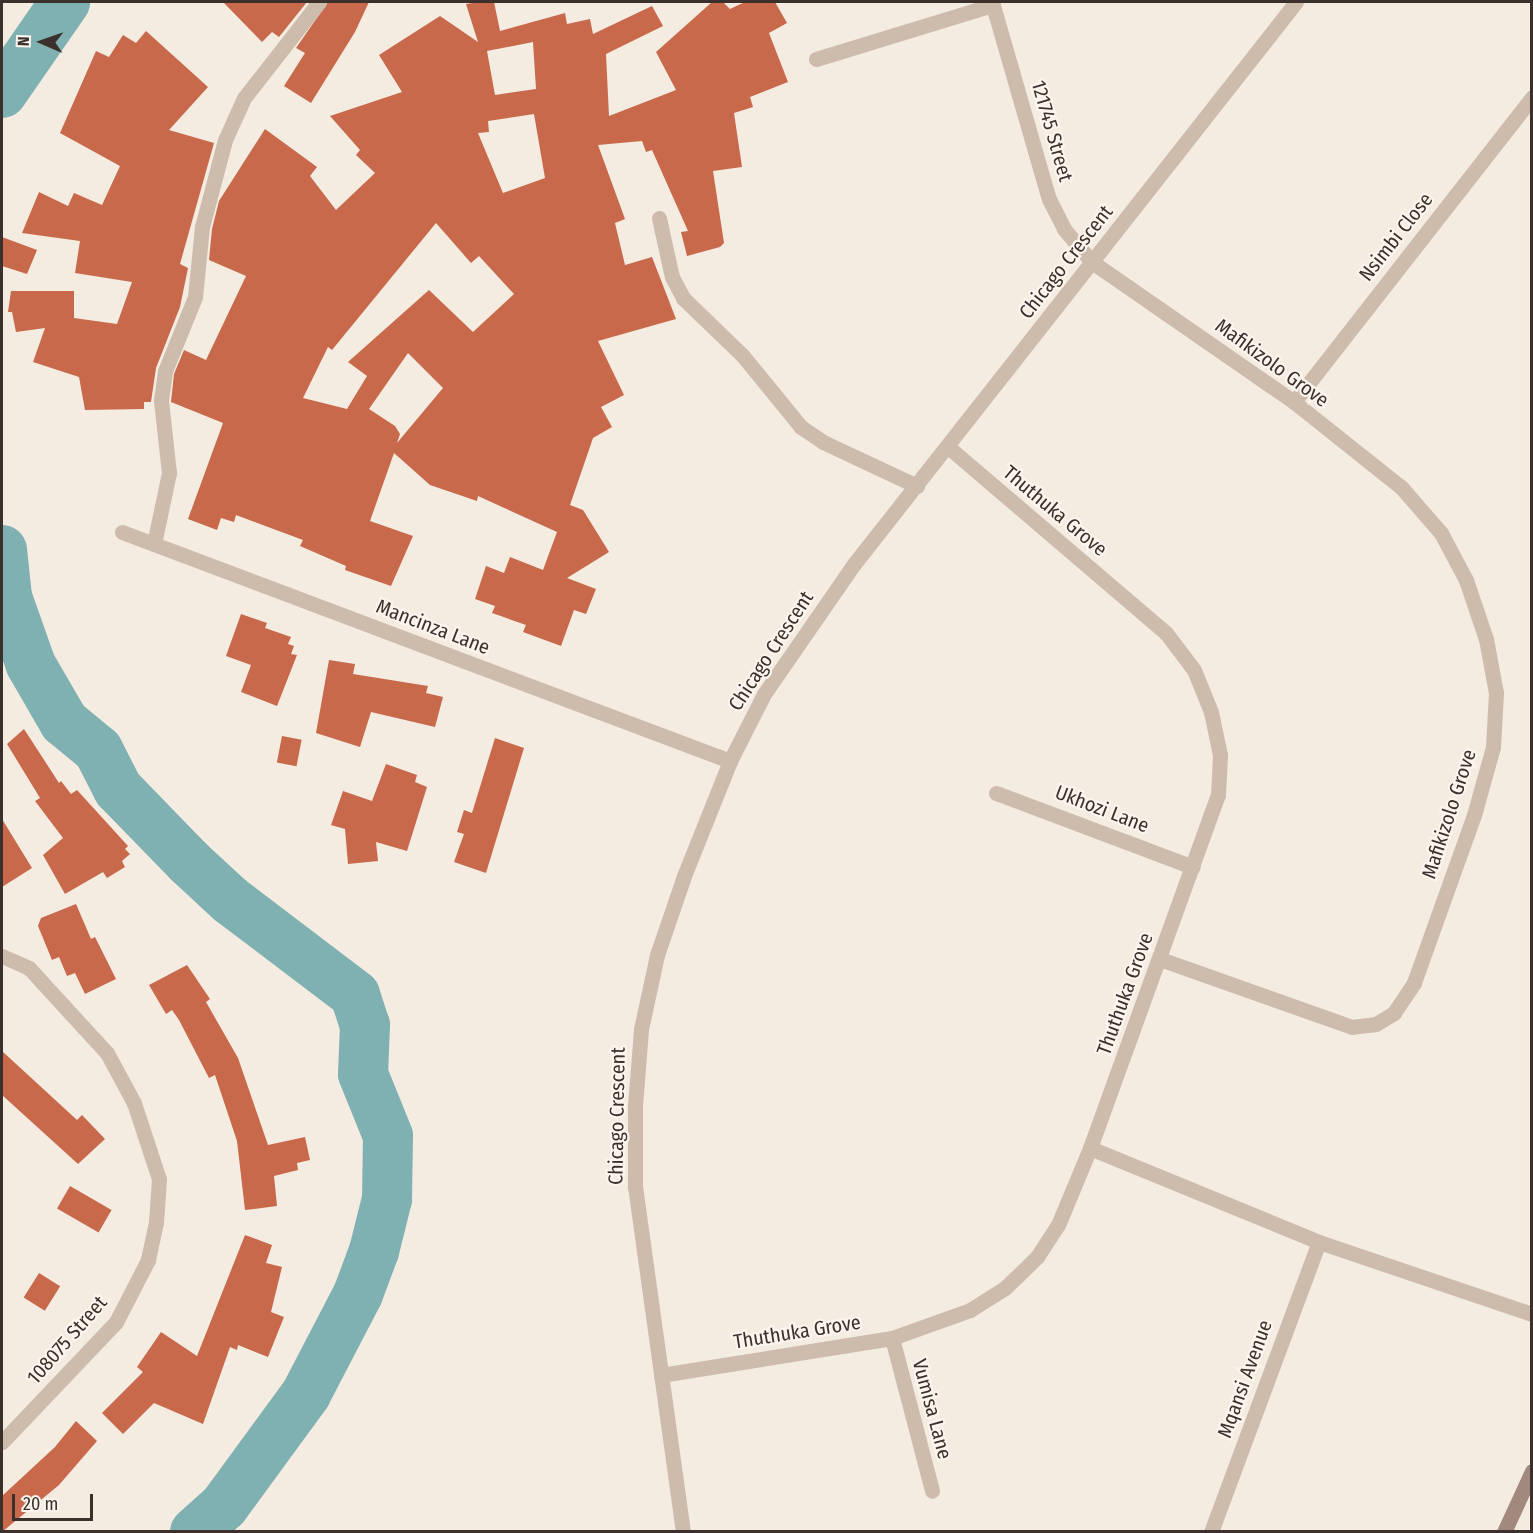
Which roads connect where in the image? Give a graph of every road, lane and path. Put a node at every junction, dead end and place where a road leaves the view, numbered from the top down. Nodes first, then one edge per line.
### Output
1 (319, 2) edge
2 (1296, 2) edge
3 (993, 4) edge
4 (816, 60) dead end
5 (1532, 97) edge
6 (659, 218) dead end
7 (1092, 262) junction
8 (1294, 402) junction
9 (948, 447) junction
10 (917, 486) junction
11 (122, 532) dead end
12 (154, 544) junction
13 (730, 761) junction
14 (996, 793) dead end
15 (1193, 867) junction
16 (2, 956) edge
17 (1160, 959) junction
18 (1090, 1148) junction
19 (1319, 1242) junction
20 (1532, 1314) edge
21 (892, 1338) junction
22 (661, 1375) junction
23 (2, 1442) edge
24 (1532, 1471) edge
25 (932, 1491) dead end
26 (683, 1532) edge
27 (1211, 1532) edge
28 (1504, 1532) edge

1 - 12 street
2 - 7 street, Chicago Crescent
3 - 4 street
3 - 7 street, 121745 Street
5 - 8 street, Nsimbi Close
6 - 10 street
7 - 8 street, Mafikizolo Grove
7 - 9 street, Chicago Crescent
8 - 17 street, Mafikizolo Grove
9 - 10 street, Chicago Crescent
9 - 15 street, Thuthuka Grove
10 - 13 street, Chicago Crescent
11 - 12 street, Mancinza Lane
12 - 13 street, Mancinza Lane
13 - 22 street, Chicago Crescent
14 - 15 street, Ukhozi Lane
15 - 17 street, Thuthuka Grove
16 - 23 street, 108075 Street
17 - 18 street, Thuthuka Grove
18 - 19 street
18 - 21 street, Thuthuka Grove
19 - 20 street
19 - 27 street, Mqansi Avenue
21 - 22 street, Thuthuka Grove
21 - 25 street, Vumisa Lane
22 - 26 street, Chicago Crescent
24 - 28 street

